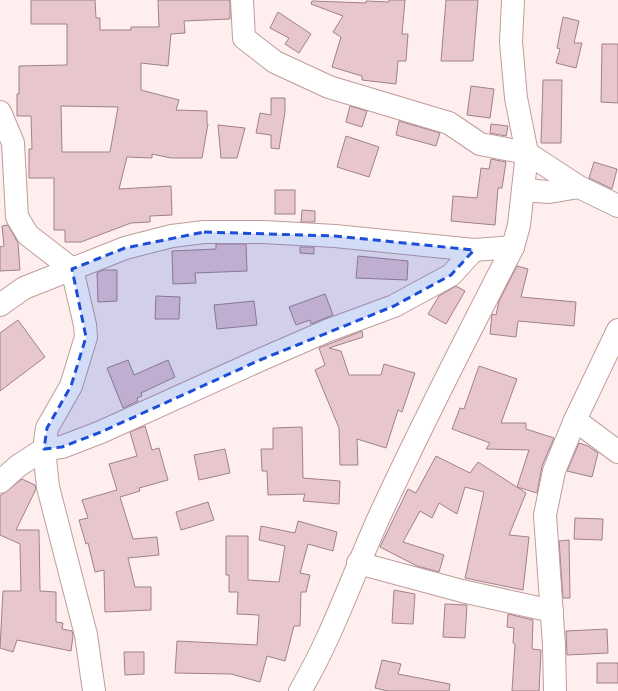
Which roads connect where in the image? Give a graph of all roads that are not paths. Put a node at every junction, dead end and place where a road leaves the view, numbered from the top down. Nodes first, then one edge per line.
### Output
1 (242, 0) edge
2 (513, 0) edge
3 (0, 112) edge
4 (527, 152) junction
5 (579, 187) junction
6 (523, 190) junction
7 (618, 206) edge
8 (513, 247) junction
9 (474, 250) junction
10 (72, 269) junction
11 (0, 305) edge
12 (618, 330) edge
13 (575, 420) junction
14 (44, 449) junction
15 (618, 452) edge
16 (0, 482) edge
17 (358, 563) junction
18 (552, 611) junction
19 (94, 691) edge
20 (300, 691) edge
21 (555, 691) edge

1 - 4 street
2 - 4 street
3 - 10 street
4 - 5 street
4 - 6 street
5 - 6 street
5 - 7 street
6 - 8 street
8 - 9 street
8 - 17 street
9 - 10 street
9 - 14 street
10 - 11 street
10 - 14 street
12 - 13 street
13 - 15 street
13 - 18 street
14 - 16 street
14 - 19 street
17 - 18 street
17 - 20 street
18 - 21 street

